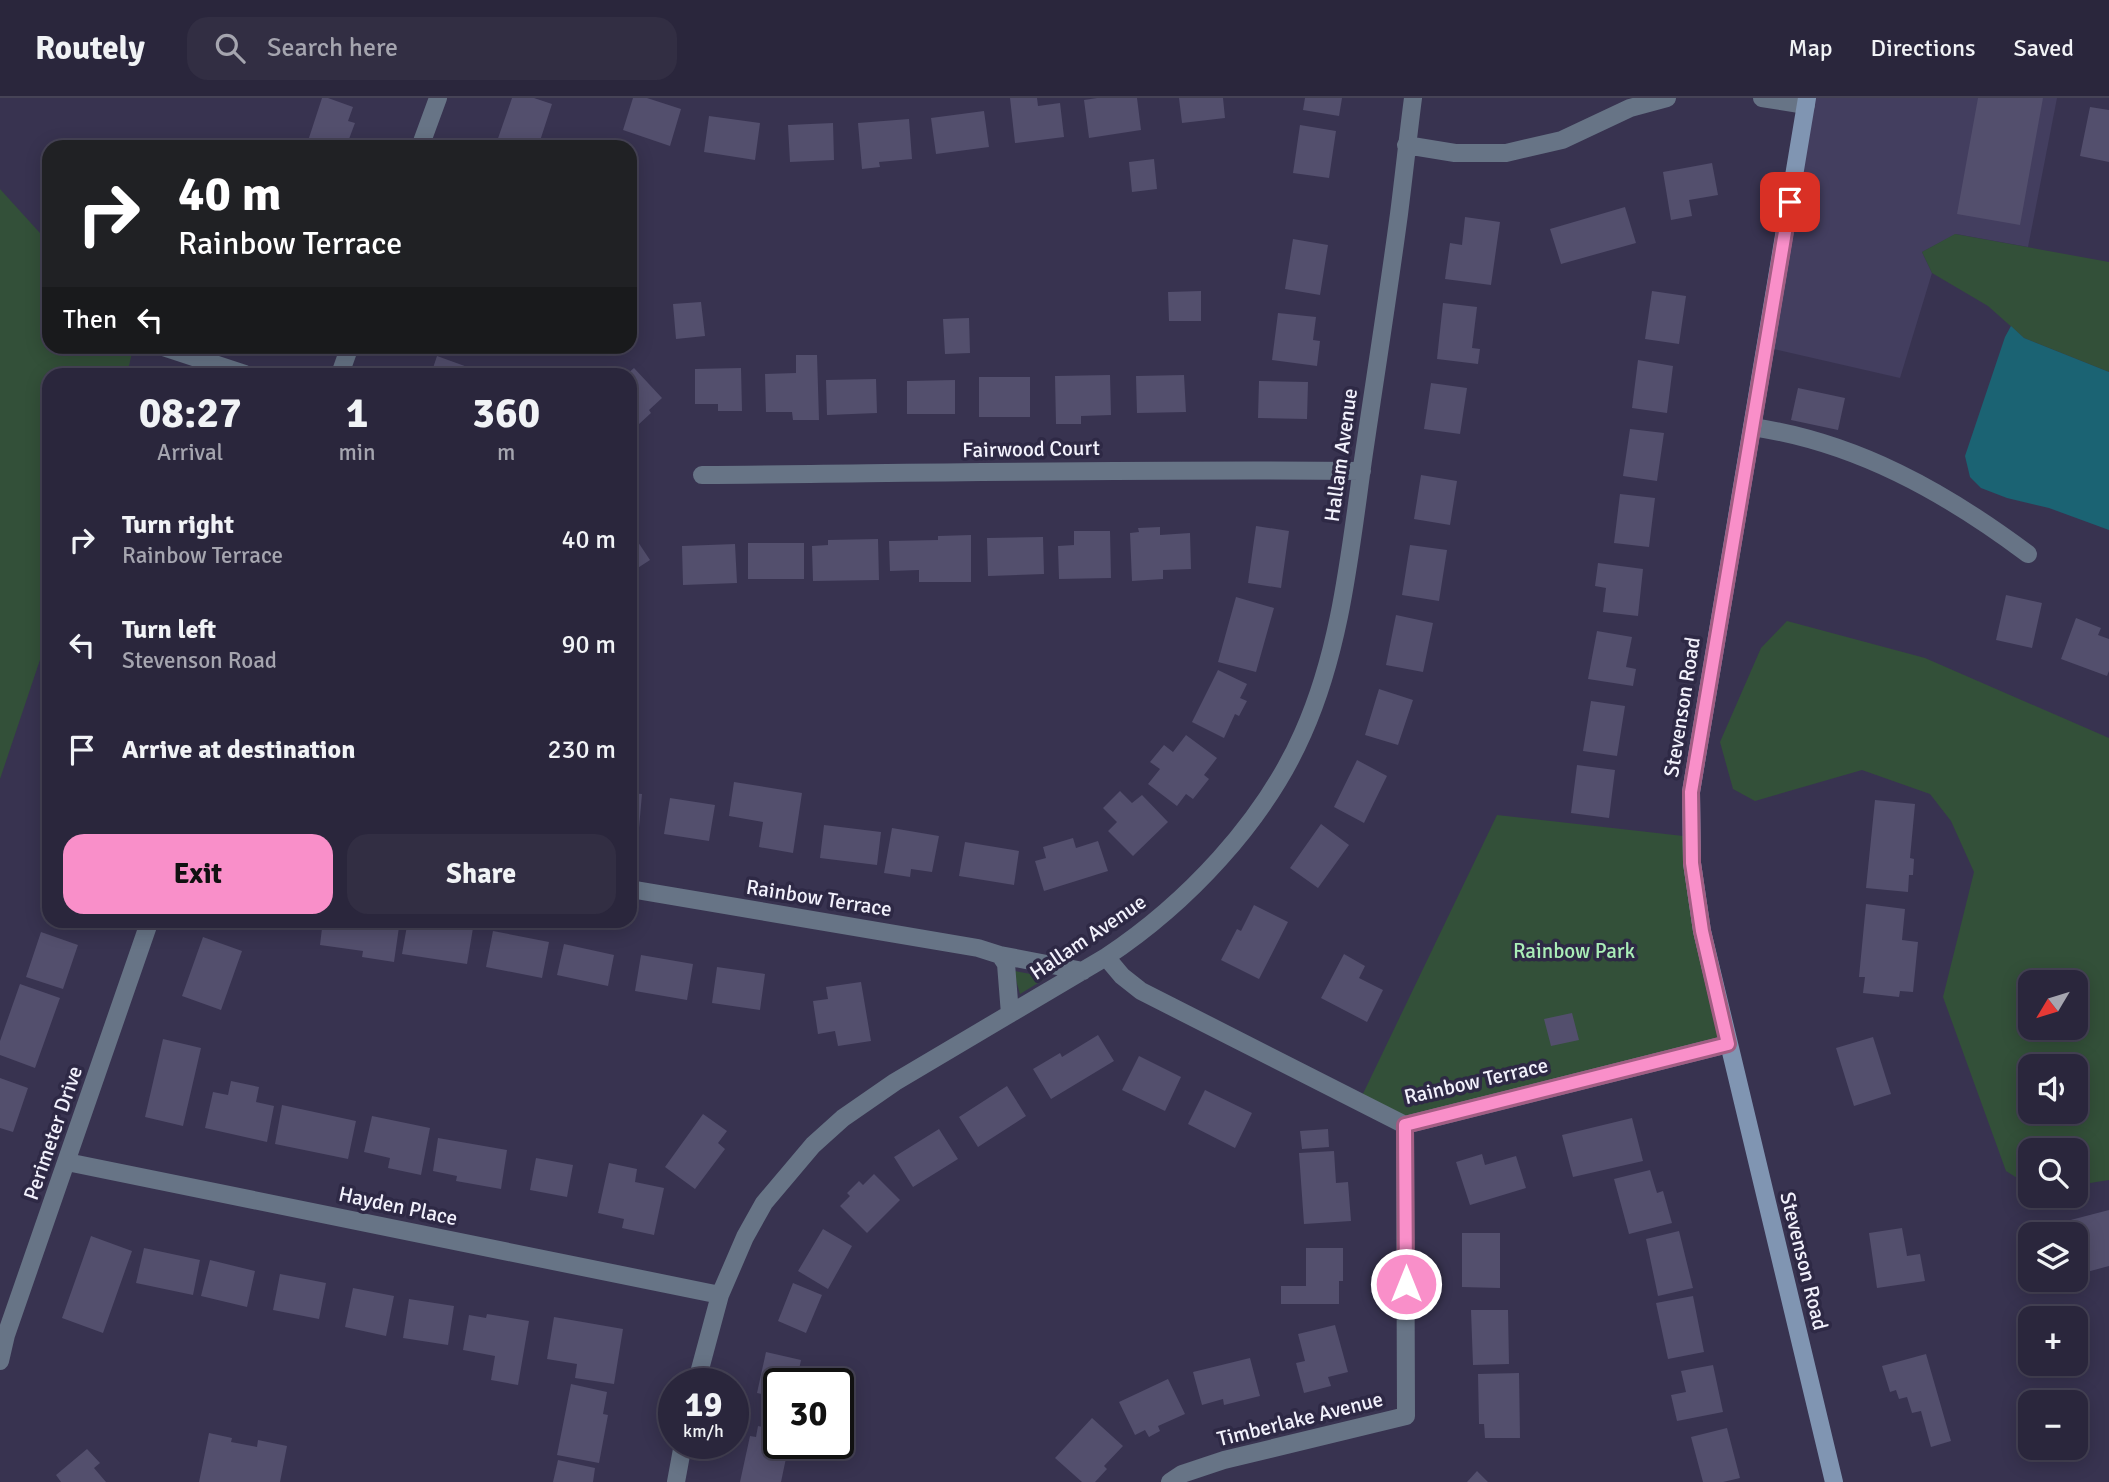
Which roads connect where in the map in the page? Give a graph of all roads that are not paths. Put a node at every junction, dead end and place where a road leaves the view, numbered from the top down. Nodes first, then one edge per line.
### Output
1 (438, 98) edge
2 (1413, 98) edge
3 (1667, 98) edge
4 (1762, 98) edge
5 (1807, 101) edge
6 (423, 140) edge
7 (1406, 145) junction
8 (184, 354) edge
9 (227, 368) edge
10 (1752, 427) junction
11 (1362, 471) junction
12 (702, 475) dead end
13 (2028, 554) dead end
14 (637, 890) edge
15 (147, 928) edge
16 (1000, 955) junction
17 (1106, 957) junction
18 (1083, 971) junction
19 (1010, 1014) junction
20 (1728, 1044) junction
21 (1405, 1125) junction
22 (67, 1162) junction
23 (719, 1295) junction
24 (0, 1361) edge
25 (700, 1368) edge
26 (680, 1459) edge
27 (676, 1482) edge
28 (1170, 1482) edge
29 (1834, 1482) edge

1 - 6 street
2 - 7 street, Hallam Avenue
3 - 7 street
4 - 5 street
5 - 10 main road, Stevenson Road
7 - 11 street, Hallam Avenue
8 - 9 street
10 - 13 street
10 - 20 main road, Stevenson Road
11 - 12 street, Fairwood Court
11 - 17 street, Hallam Avenue
14 - 16 street, Rainbow Terrace
15 - 22 street, Perimeter Drive
16 - 18 street, Rainbow Terrace
16 - 19 street
17 - 18 street, Hallam Avenue
17 - 21 street, Rainbow Terrace
18 - 19 street, Hallam Avenue
19 - 23 street, Hallam Avenue
20 - 21 street, Rainbow Terrace
20 - 29 main road, Stevenson Road
21 - 28 street, Timberlake Avenue
22 - 23 street, Hayden Place
22 - 24 street, Perimeter Drive
23 - 25 street, Hallam Avenue
26 - 27 street

